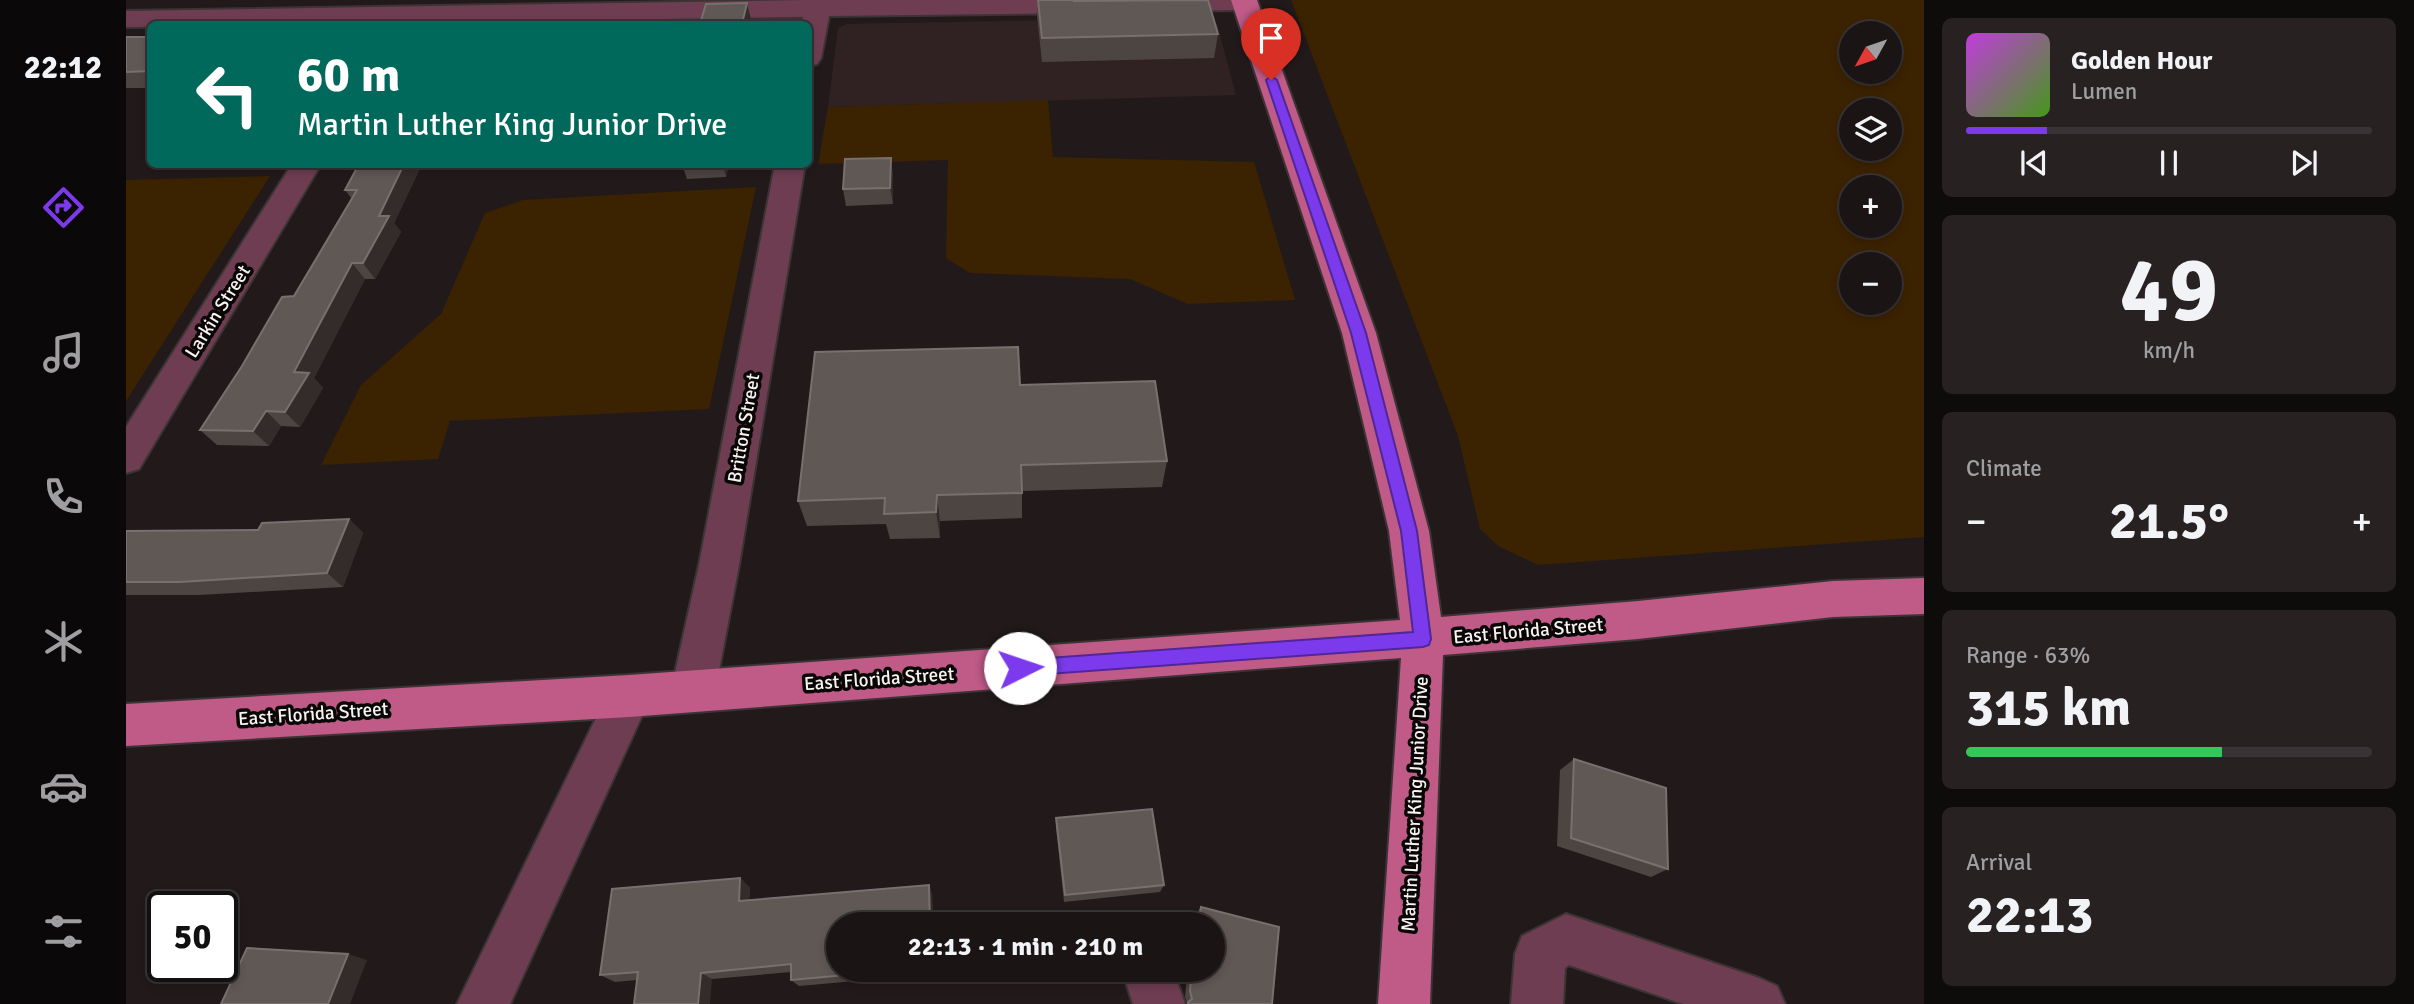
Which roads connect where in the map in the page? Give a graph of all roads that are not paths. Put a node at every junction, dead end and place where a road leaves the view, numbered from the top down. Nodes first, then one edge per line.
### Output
1 (1244, 1) edge
2 (1108, 4) edge
3 (1135, 4) edge
4 (818, 5) edge
5 (401, 13) edge
6 (126, 19) edge
7 (812, 37) edge
8 (305, 168) edge
9 (789, 168) edge
10 (126, 458) edge
11 (1924, 596) edge
12 (1423, 639) junction
13 (693, 691) junction
14 (629, 696) junction
15 (126, 726) edge
16 (1152, 982) edge
17 (482, 1004) edge
18 (1159, 1004) edge
19 (1404, 1004) edge
20 (1537, 1004) edge
21 (1759, 1004) edge

1 - 3 street
1 - 12 main road, Martin Luther King Junior Drive
2 - 4 street
4 - 5 street
4 - 7 street
5 - 6 street
8 - 10 street, Larkin Street
9 - 13 street, Britton Street
11 - 12 main road, East Florida Street
12 - 13 main road, East Florida Street
12 - 19 main road, Martin Luther King Junior Drive
13 - 14 main road, East Florida Street
14 - 15 main road, East Florida Street
14 - 17 street
16 - 18 street
20 - 21 street

